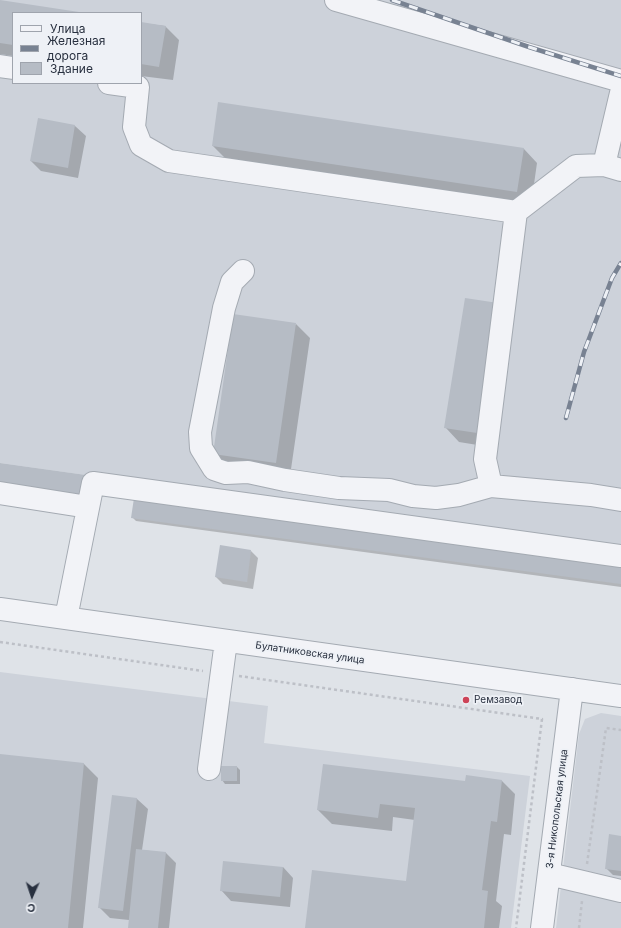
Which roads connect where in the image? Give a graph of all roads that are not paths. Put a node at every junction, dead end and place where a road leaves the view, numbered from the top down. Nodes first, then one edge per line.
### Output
1 (336, 0) edge
2 (0, 66) edge
3 (12, 68) edge
4 (621, 81) edge
5 (115, 84) edge
6 (621, 93) edge
7 (613, 168) edge
8 (516, 212) junction
9 (243, 271) dead end
10 (491, 486) junction
11 (0, 493) edge
12 (621, 500) edge
13 (88, 506) junction
14 (621, 556) edge
15 (0, 609) edge
16 (66, 618) junction
17 (226, 641) junction
18 (572, 690) junction
19 (621, 696) edge
20 (209, 769) dead end
21 (549, 874) junction
22 (621, 891) edge
23 (542, 928) edge

1 - 4 street
2 - 3 street
5 - 8 street
6 - 7 street
7 - 8 street
8 - 10 street
9 - 10 street
10 - 12 street
11 - 13 street
13 - 14 street
13 - 16 street
15 - 16 street, Булатниковская улица
16 - 17 street, Булатниковская улица
17 - 18 street, Булатниковская улица
17 - 20 street
18 - 19 street, Булатниковская улица
18 - 21 street, 3-я Никопольская улица
21 - 22 street
21 - 23 street, 3-я Никопольская улица

